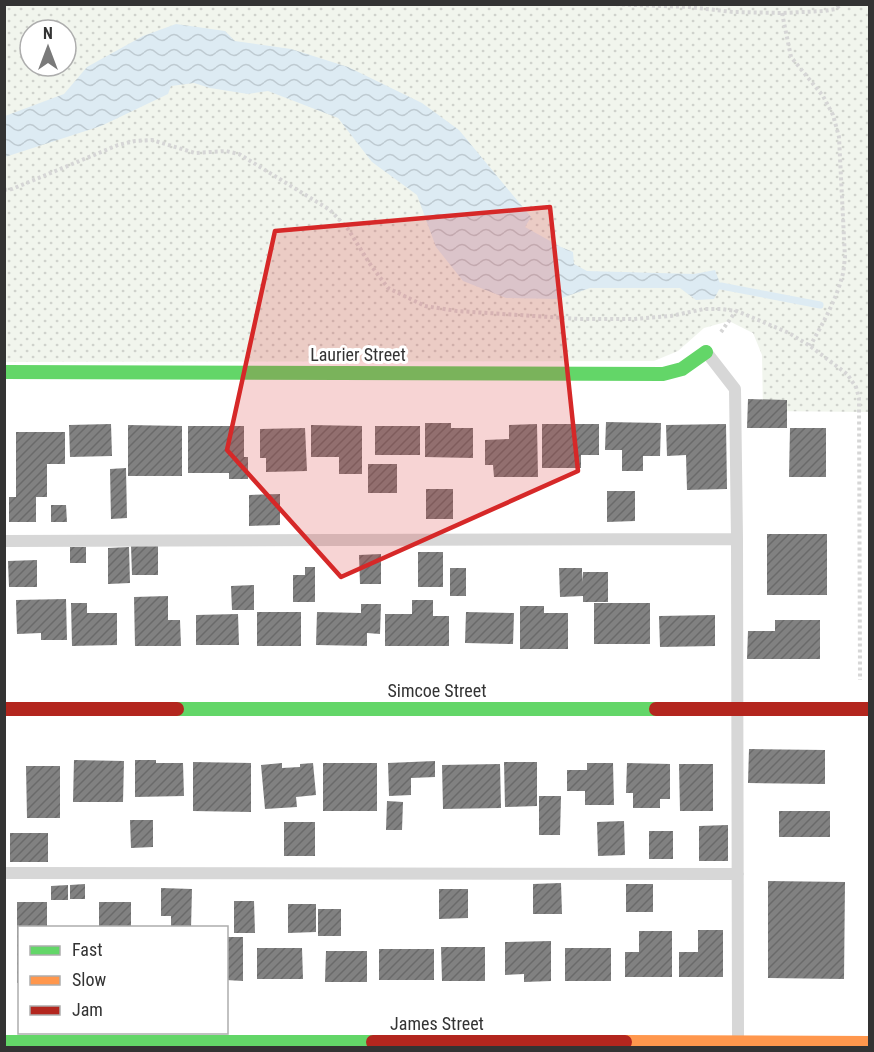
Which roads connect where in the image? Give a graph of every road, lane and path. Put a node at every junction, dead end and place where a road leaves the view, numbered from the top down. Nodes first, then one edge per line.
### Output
1 (610, 4) edge
2 (841, 4) edge
3 (782, 13) junction
4 (4, 190) edge
5 (810, 346) junction
6 (706, 352) joint
7 (4, 372) edge
8 (737, 539) junction
9 (4, 541) edge
10 (860, 680) dead end
11 (4, 709) edge
12 (738, 709) junction
13 (870, 709) edge
14 (4, 873) edge
15 (738, 874) junction
16 (4, 1042) edge
17 (870, 1043) edge
18 (738, 1045) edge

1 - 3 path
2 - 3 path
3 - 5 path
4 - 5 path
5 - 10 path
6 - 7 street, Laurier Street
6 - 8 lane
8 - 9 lane
8 - 12 lane
11 - 12 street, Simcoe Street
12 - 13 street, Simcoe Street
12 - 15 lane
14 - 15 lane
15 - 18 lane
16 - 18 street, James Street
17 - 18 street, James Street

